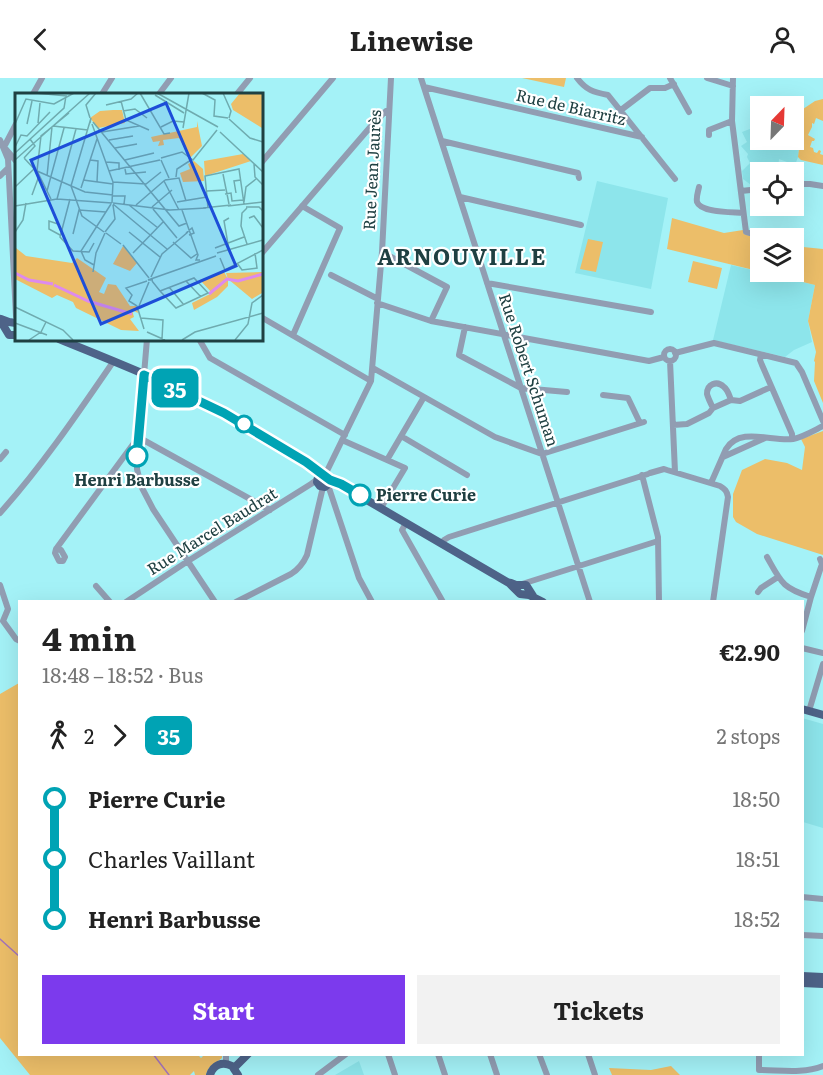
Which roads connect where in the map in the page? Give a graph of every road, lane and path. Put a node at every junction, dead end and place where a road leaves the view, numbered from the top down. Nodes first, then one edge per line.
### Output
1 (42, 78) edge
2 (112, 78) edge
3 (171, 78) edge
4 (250, 78) edge
5 (333, 78) edge
6 (391, 78) edge
7 (422, 78) edge
8 (577, 78) edge
9 (707, 78) edge
10 (733, 78) edge
11 (672, 81) edge
12 (733, 86) junction
13 (424, 87) junction
14 (34, 93) edge
15 (103, 93) edge
16 (160, 93) edge
17 (238, 93) edge
18 (621, 110) junction
19 (389, 112) junction
20 (689, 112) dead end
21 (732, 121) junction
22 (15, 126) edge
23 (709, 135) dead end
24 (642, 137) junction
25 (0, 140) edge
26 (442, 141) junction
27 (3, 147) junction
28 (15, 160) edge
29 (262, 162) edge
30 (8, 168) junction
31 (0, 176) edge
32 (579, 178) dead end
33 (675, 179) dead end
34 (804, 184) edge
35 (823, 186) edge
36 (699, 187) dead end
37 (750, 190) edge
38 (741, 191) junction
39 (460, 197) junction
40 (302, 206) junction
41 (743, 213) junction
42 (581, 225) dead end
43 (750, 233) edge
44 (382, 252) junction
45 (262, 253) edge
46 (15, 271) edge
47 (331, 275) dead end
48 (487, 283) junction
49 (378, 301) junction
50 (651, 312) dead end
51 (262, 318) edge
52 (0, 319) edge
53 (431, 321) junction
54 (14, 322) edge
55 (465, 327) junction
56 (504, 334) junction
57 (15, 335) edge
58 (293, 335) junction
59 (61, 340) edge
60 (147, 340) edge
61 (200, 340) edge
62 (675, 352) junction
63 (761, 355) junction
64 (667, 359) junction
65 (113, 362) junction
66 (373, 368) junction
67 (144, 375) junction
68 (371, 381) junction
69 (771, 387) junction
70 (521, 388) junction
71 (567, 392) dead end
72 (603, 395) dead end
73 (424, 397) junction
74 (730, 400) junction
75 (713, 408) junction
76 (823, 421) edge
77 (673, 425) junction
78 (823, 426) edge
79 (401, 436) junction
80 (138, 437) junction
81 (343, 437) junction
82 (792, 439) junction
83 (6, 452) dead end
84 (542, 454) junction
85 (0, 459) edge
86 (387, 460) junction
87 (675, 472) junction
88 (647, 474) junction
89 (467, 475) dead end
90 (325, 482) junction
91 (711, 483) junction
92 (557, 503) junction
93 (381, 508) junction
94 (270, 510) junction
95 (0, 513) edge
96 (406, 523) junction
97 (658, 541) junction
98 (442, 544) junction
99 (56, 549) dead end
100 (767, 557) dead end
101 (820, 559) dead end
102 (188, 561) junction
103 (578, 566) junction
104 (778, 577) junction
105 (0, 585) edge
106 (96, 586) dead end
107 (524, 590) edge
108 (758, 592) dead end
109 (811, 597) junction
110 (108, 600) edge
111 (129, 600) edge
112 (214, 600) edge
113 (240, 600) edge
114 (371, 600) edge
115 (442, 600) edge
116 (539, 600) edge
117 (589, 600) edge
118 (659, 600) edge
119 (713, 600) edge
120 (804, 623) edge
121 (18, 640) edge
122 (804, 648) edge
123 (823, 653) edge
124 (823, 664) edge
125 (806, 710) edge
126 (823, 715) edge
127 (804, 897) edge
128 (823, 899) edge
129 (804, 934) edge
130 (823, 936) edge
131 (804, 976) edge
132 (823, 977) edge
133 (804, 983) edge
134 (823, 984) edge
135 (246, 1056) edge
136 (343, 1056) edge
137 (389, 1056) edge
138 (439, 1056) edge
139 (491, 1056) edge
140 (540, 1056) edge
141 (589, 1056) edge
142 (759, 1056) edge
143 (823, 1066) edge
144 (233, 1069) edge
145 (210, 1075) edge
146 (318, 1075) edge
147 (395, 1075) edge
148 (445, 1075) edge
149 (497, 1075) edge
150 (547, 1075) edge
151 (595, 1075) edge

1 - 14 street
2 - 15 street
3 - 16 street
4 - 17 street
5 - 29 street
6 - 19 street, Rue Jean Jaurès
7 - 13 street, Rue Robert Schuman
8 - 18 street
9 - 12 street
10 - 12 street
11 - 18 street
11 - 20 street
12 - 21 street
13 - 24 street, Rue de Biarritz
13 - 26 street, Rue Robert Schuman
18 - 24 street
19 - 40 street
19 - 44 street, Rue Jean Jaurès
21 - 23 street
21 - 38 street
22 - 27 street
24 - 33 street
25 - 27 street
26 - 32 street
26 - 39 street, Rue Robert Schuman
27 - 28 street
27 - 30 street
30 - 31 street
30 - 46 street
34 - 35 street
36 - 41 street
37 - 38 street
38 - 41 street
39 - 42 street
39 - 48 street, Rue Robert Schuman
40 - 45 street
40 - 58 street
41 - 43 street
44 - 49 street, Rue Jean Jaurès
44 - 53 street
46 - 54 street
47 - 49 street
48 - 50 street
48 - 56 street, Rue Robert Schuman
49 - 53 street
49 - 66 street, Rue Jean Jaurès
51 - 58 street
52 - 54 main road
53 - 55 street
54 - 57 main road
55 - 56 street
55 - 70 street
56 - 64 street
56 - 70 street, Rue Robert Schuman
58 - 68 street
59 - 65 main road
60 - 67 street
61 - 81 street
62 - 63 street
62 - 64 street
62 - 64 street
63 - 69 street
63 - 76 street
64 - 77 street
65 - 67 main road
65 - 95 street
66 - 68 street, Rue Jean Jaurès
66 - 73 street
67 - 80 street
67 - 90 main road
68 - 81 street, Rue Jean Jaurès
69 - 74 street
69 - 82 street
70 - 71 street
70 - 84 street, Rue Robert Schuman
72 - 84 street
73 - 79 street
73 - 84 street
74 - 75 street
74 - 75 street
75 - 77 street
77 - 87 street
78 - 82 street
79 - 86 street
79 - 89 street
80 - 94 street
80 - 99 street
80 - 102 street
81 - 86 street
81 - 90 street, Rue Jean Jaurès
82 - 91 street
83 - 85 street
84 - 92 street, Rue Robert Schuman
86 - 93 street
87 - 88 street
87 - 91 street
88 - 92 street
88 - 97 street
90 - 93 main road
90 - 94 street, Rue Marcel Baudrat
90 - 113 street, Rue Jean Jaurès
90 - 114 street
91 - 119 street
92 - 98 street
92 - 103 street, Rue Robert Schuman
93 - 96 main road
94 - 102 street, Rue Marcel Baudrat
96 - 98 main road
96 - 115 street
97 - 103 street
97 - 118 street
98 - 107 main road
100 - 104 street
101 - 109 street
102 - 111 street, Rue Marcel Baudrat
102 - 112 street
103 - 107 street
103 - 117 street, Rue Robert Schuman
104 - 108 street
104 - 109 street
105 - 121 street
106 - 110 street
107 - 116 main road
109 - 120 street
122 - 123 street
124 - 125 street
125 - 126 main road
127 - 128 street
129 - 130 street
131 - 132 main road
133 - 134 main road
135 - 144 main road
136 - 146 street
137 - 147 street
138 - 148 street
139 - 149 street
140 - 150 street
141 - 151 street
142 - 143 street
144 - 145 main road

